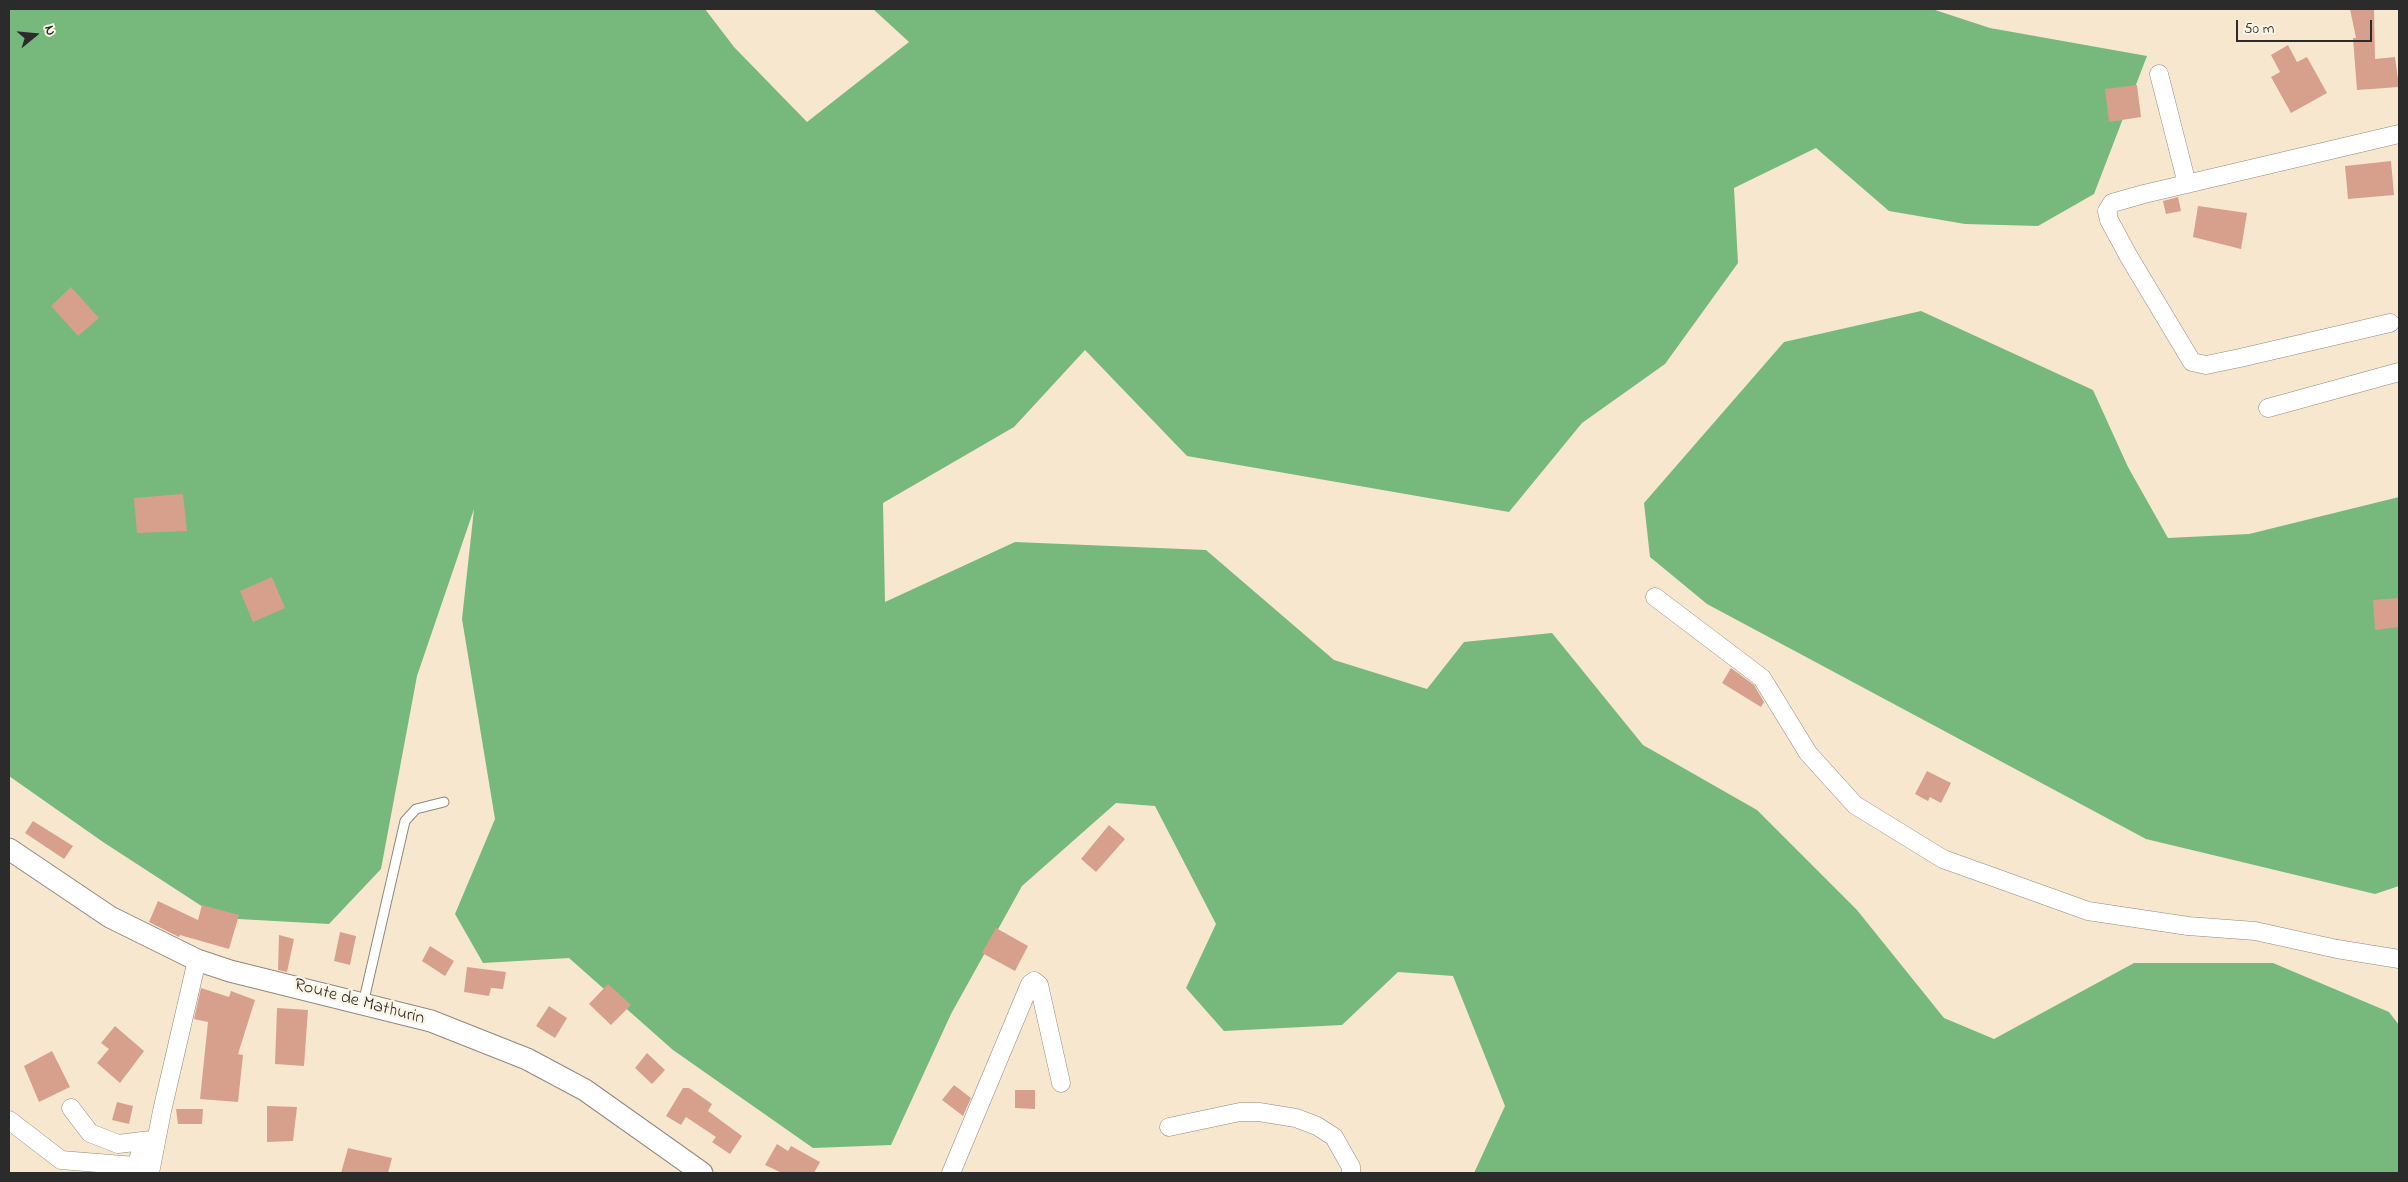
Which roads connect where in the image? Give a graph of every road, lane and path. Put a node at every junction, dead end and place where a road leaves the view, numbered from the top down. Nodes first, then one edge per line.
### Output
1 (2159, 74) dead end
2 (2399, 134) edge
3 (2187, 184) junction
4 (2390, 322) dead end
5 (2399, 372) edge
6 (2268, 408) dead end
7 (1656, 597) dead end
8 (444, 802) dead end
9 (9, 849) edge
10 (2399, 959) edge
11 (196, 960) junction
12 (363, 1004) junction
13 (1061, 1083) dead end
14 (71, 1108) dead end
15 (9, 1120) edge
16 (1169, 1127) dead end
17 (149, 1141) junction
18 (150, 1173) edge
19 (702, 1173) edge
20 (951, 1173) edge
21 (1351, 1173) edge

1 - 3 street
2 - 3 street
3 - 4 street
5 - 6 street
7 - 10 street
8 - 12 lane
9 - 11 street, Route de Mathurin
11 - 12 street, Route de Mathurin
11 - 17 street
12 - 19 street, Route de Mathurin
13 - 20 street
14 - 17 street
15 - 17 street
16 - 21 street
17 - 18 street

